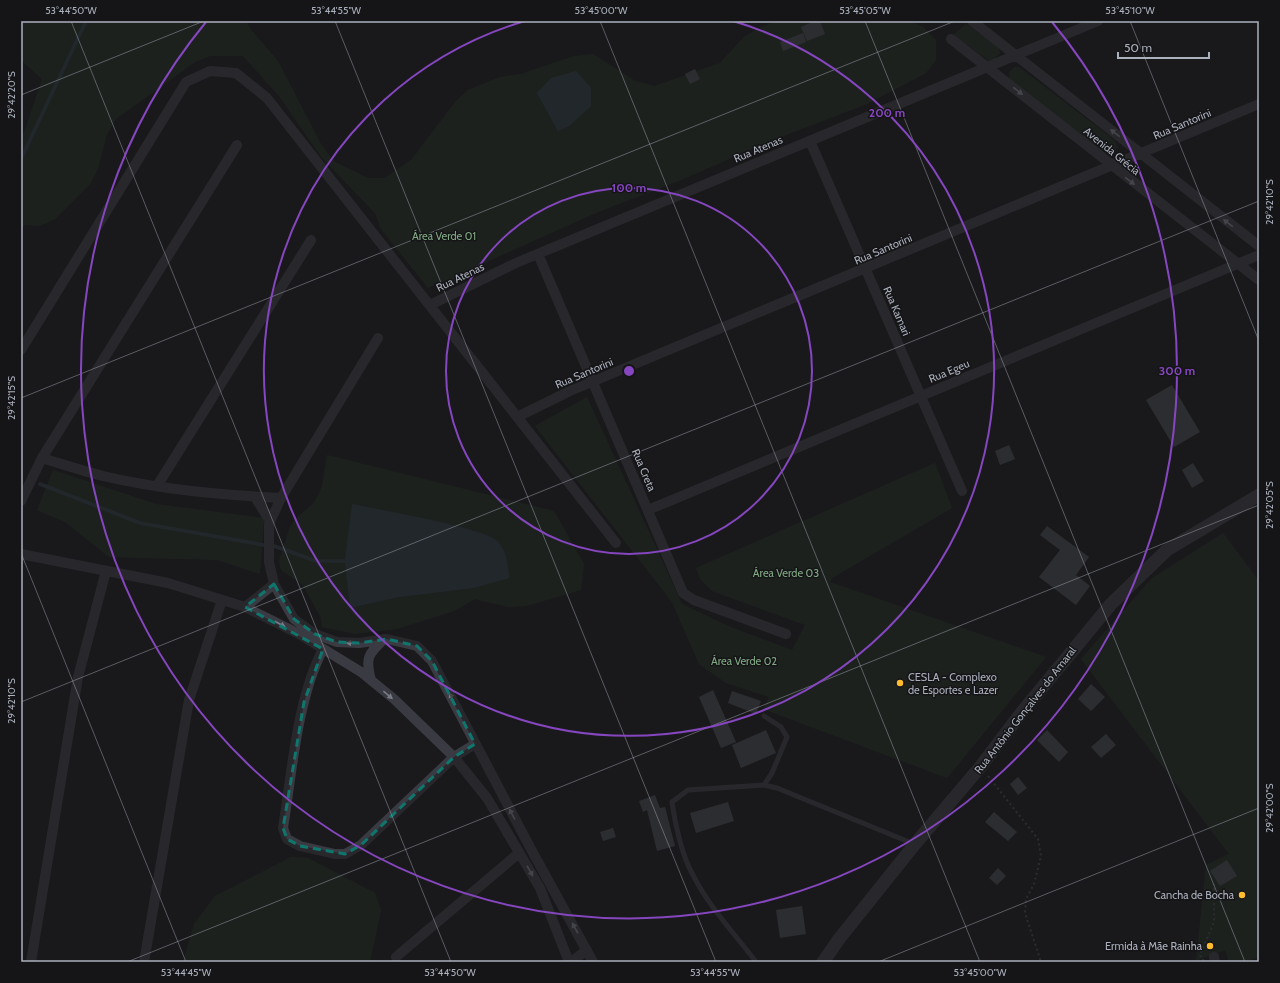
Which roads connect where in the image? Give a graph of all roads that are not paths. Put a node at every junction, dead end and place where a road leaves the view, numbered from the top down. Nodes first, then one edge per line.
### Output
1 (972, 21) edge
2 (1098, 21) edge
3 (951, 40) dead end
4 (1016, 55) junction
5 (987, 67) junction
6 (1259, 104) edge
7 (810, 141) junction
8 (237, 145) dead end
9 (1142, 154) junction
10 (1112, 167) junction
11 (311, 240) dead end
12 (1259, 246) edge
13 (538, 254) junction
14 (1259, 255) edge
15 (1238, 264) junction
16 (865, 269) junction
17 (1259, 280) edge
18 (430, 305) junction
19 (378, 338) dead end
20 (21, 350) edge
21 (593, 382) junction
22 (920, 396) junction
23 (517, 417) junction
24 (42, 458) junction
25 (157, 486) junction
26 (962, 491) dead end
27 (1259, 494) edge
28 (255, 497) junction
29 (281, 498) junction
30 (21, 501) edge
31 (648, 510) junction
32 (270, 522) junction
33 (616, 543) dead end
34 (21, 554) edge
35 (106, 571) junction
36 (274, 584) junction
37 (222, 600) junction
38 (245, 607) junction
39 (786, 634) dead end
40 (384, 639) junction
41 (323, 649) junction
42 (371, 680) junction
43 (764, 716) dead end
44 (475, 744) junction
45 (454, 757) junction
46 (764, 785) junction
47 (915, 844) junction
48 (519, 853) junction
49 (587, 950) junction
50 (396, 957) dead end
51 (31, 962) edge
52 (144, 962) edge
53 (570, 962) edge
54 (593, 962) edge
55 (756, 962) edge
56 (823, 962) edge

1 - 4 street, Avenida Grécia
2 - 4 street, Rua Atenas
3 - 5 street, Avenida Grécia
4 - 5 street, Rua Atenas
9 -> 4 street, Avenida Grécia
5 - 7 street, Rua Atenas
5 -> 10 street, Avenida Grécia
6 - 9 street, Rua Santorini
7 - 13 street, Rua Atenas
7 - 16 street, Rua Kamari
8 - 24 street
9 - 10 street, Rua Santorini
12 -> 9 street, Avenida Grécia
10 -> 15 street, Avenida Grécia
10 - 16 street, Rua Santorini
11 - 25 street
13 - 18 street, Rua Atenas
13 - 21 street, Rua Creta
14 - 15 street, Rua Egeu
15 - 17 street, Avenida Grécia
15 - 22 street, Rua Egeu
16 - 21 street, Rua Santorini
16 - 22 street, Rua Kamari
18 - 20 street
18 - 23 street
19 - 29 street
21 - 23 street, Rua Santorini
21 - 31 street, Rua Creta
22 - 26 street, Rua Kamari
22 - 31 street, Rua Egeu
23 - 33 street
24 - 25 street
24 - 30 street
25 - 28 street
27 - 47 street, Rua Antônio Gonçalves do Amaral
28 - 29 street
28 - 32 street
29 - 32 street
31 - 39 street, Rua Creta
32 - 36 street
34 - 35 street
35 - 37 street
35 - 51 street
36 - 38 street
40 -> 36 street
37 - 38 street
37 - 52 street
38 -> 41 street
40 - 42 street
44 -> 40 street
41 - 42 street
41 - 45 street
42 -> 45 street
43 - 46 lane
44 - 45 street
49 -> 44 street
45 - 48 street
46 - 47 lane
46 - 55 lane
47 - 56 street, Rua Antônio Gonçalves do Amaral
48 - 50 street
48 -> 53 street
49 - 53 street
49 - 54 street

